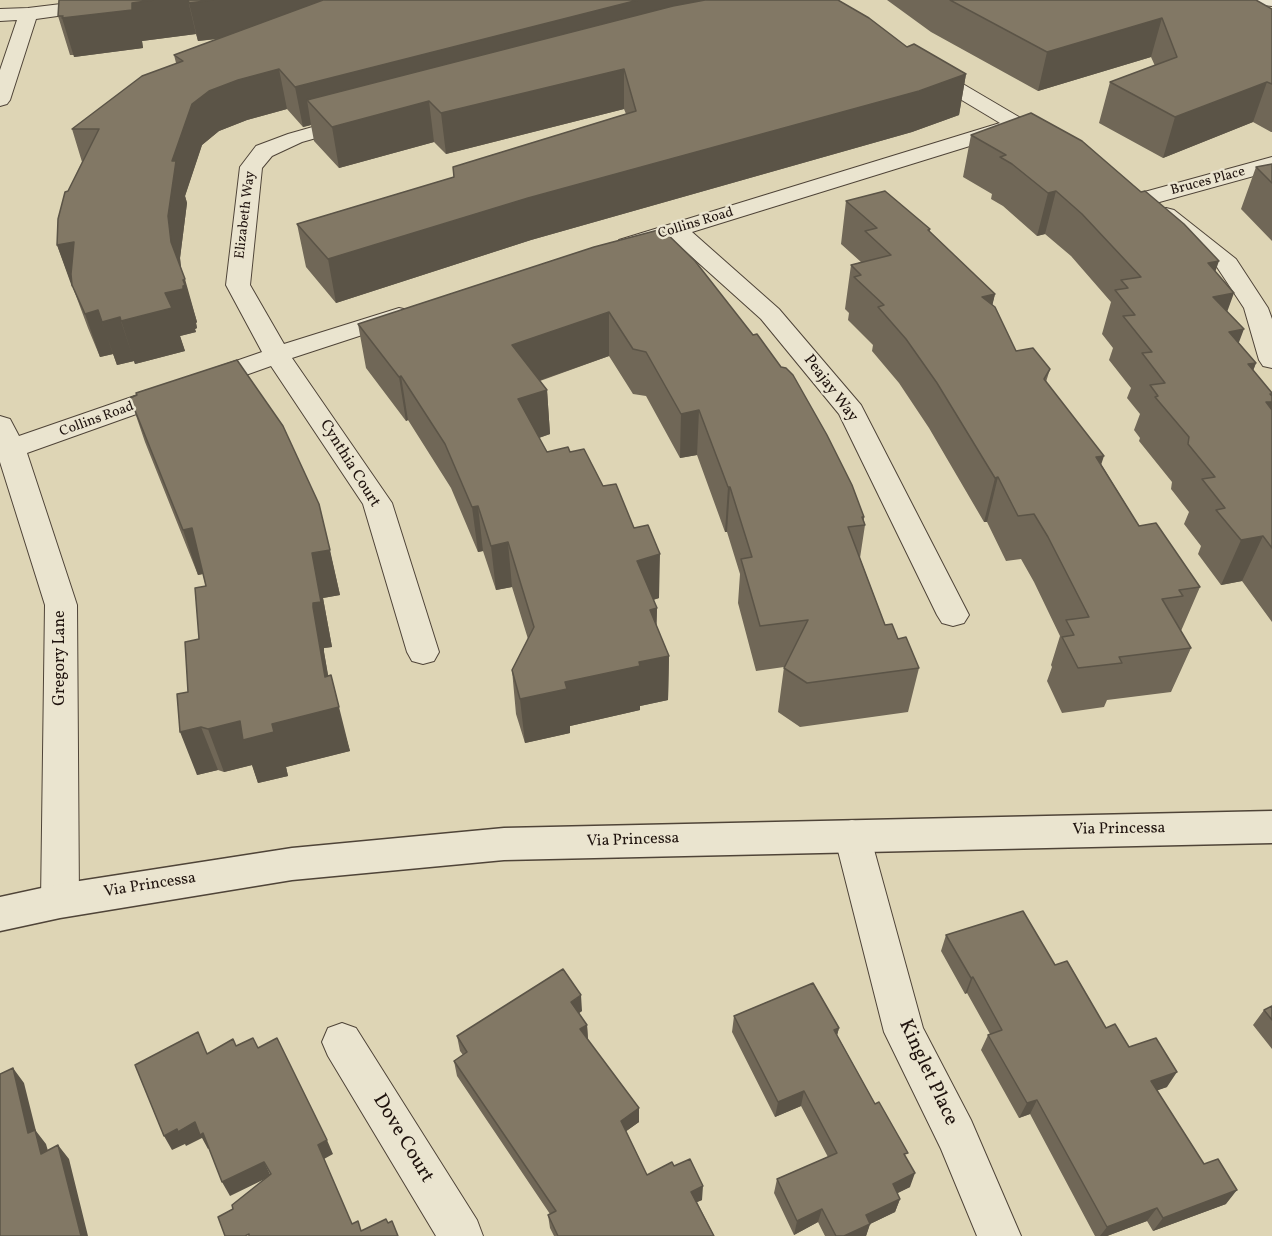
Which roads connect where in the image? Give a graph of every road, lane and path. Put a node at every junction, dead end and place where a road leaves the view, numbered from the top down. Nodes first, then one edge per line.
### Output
1 (136, 0) edge
2 (1260, 0) edge
3 (1272, 2) edge
4 (28, 14) junction
5 (0, 15) edge
6 (910, 61) edge
7 (0, 100) edge
8 (374, 116) edge
9 (1018, 124) junction
10 (1047, 141) edge
11 (1272, 164) edge
12 (1125, 188) edge
13 (1145, 199) junction
14 (677, 231) junction
15 (602, 252) edge
16 (424, 307) edge
17 (277, 355) junction
18 (1272, 360) edge
19 (4, 443) edge
20 (953, 615) dead end
21 (423, 652) dead end
22 (1272, 827) edge
23 (852, 835) junction
24 (60, 901) junction
25 (0, 914) edge
26 (342, 1042) dead end
27 (461, 1236) edge
28 (999, 1236) edge

1 - 4 street
2 - 3 street
4 - 5 street
4 - 7 street
6 - 9 street
8 - 17 street, Elizabeth Way
9 - 10 street
9 - 14 street, Collins Road
11 - 13 street, Bruces Place
12 - 13 street
13 - 18 street
14 - 15 street, Collins Road
14 - 20 street, Peajay Way
16 - 17 street, Collins Road
17 - 19 street, Collins Road
17 - 21 street, Cynthia Court
19 - 24 street, Gregory Lane
22 - 23 street, Via Princessa
23 - 24 street, Via Princessa
23 - 28 street, Kinglet Place
24 - 25 street, Via Princessa
26 - 27 street, Dove Court

